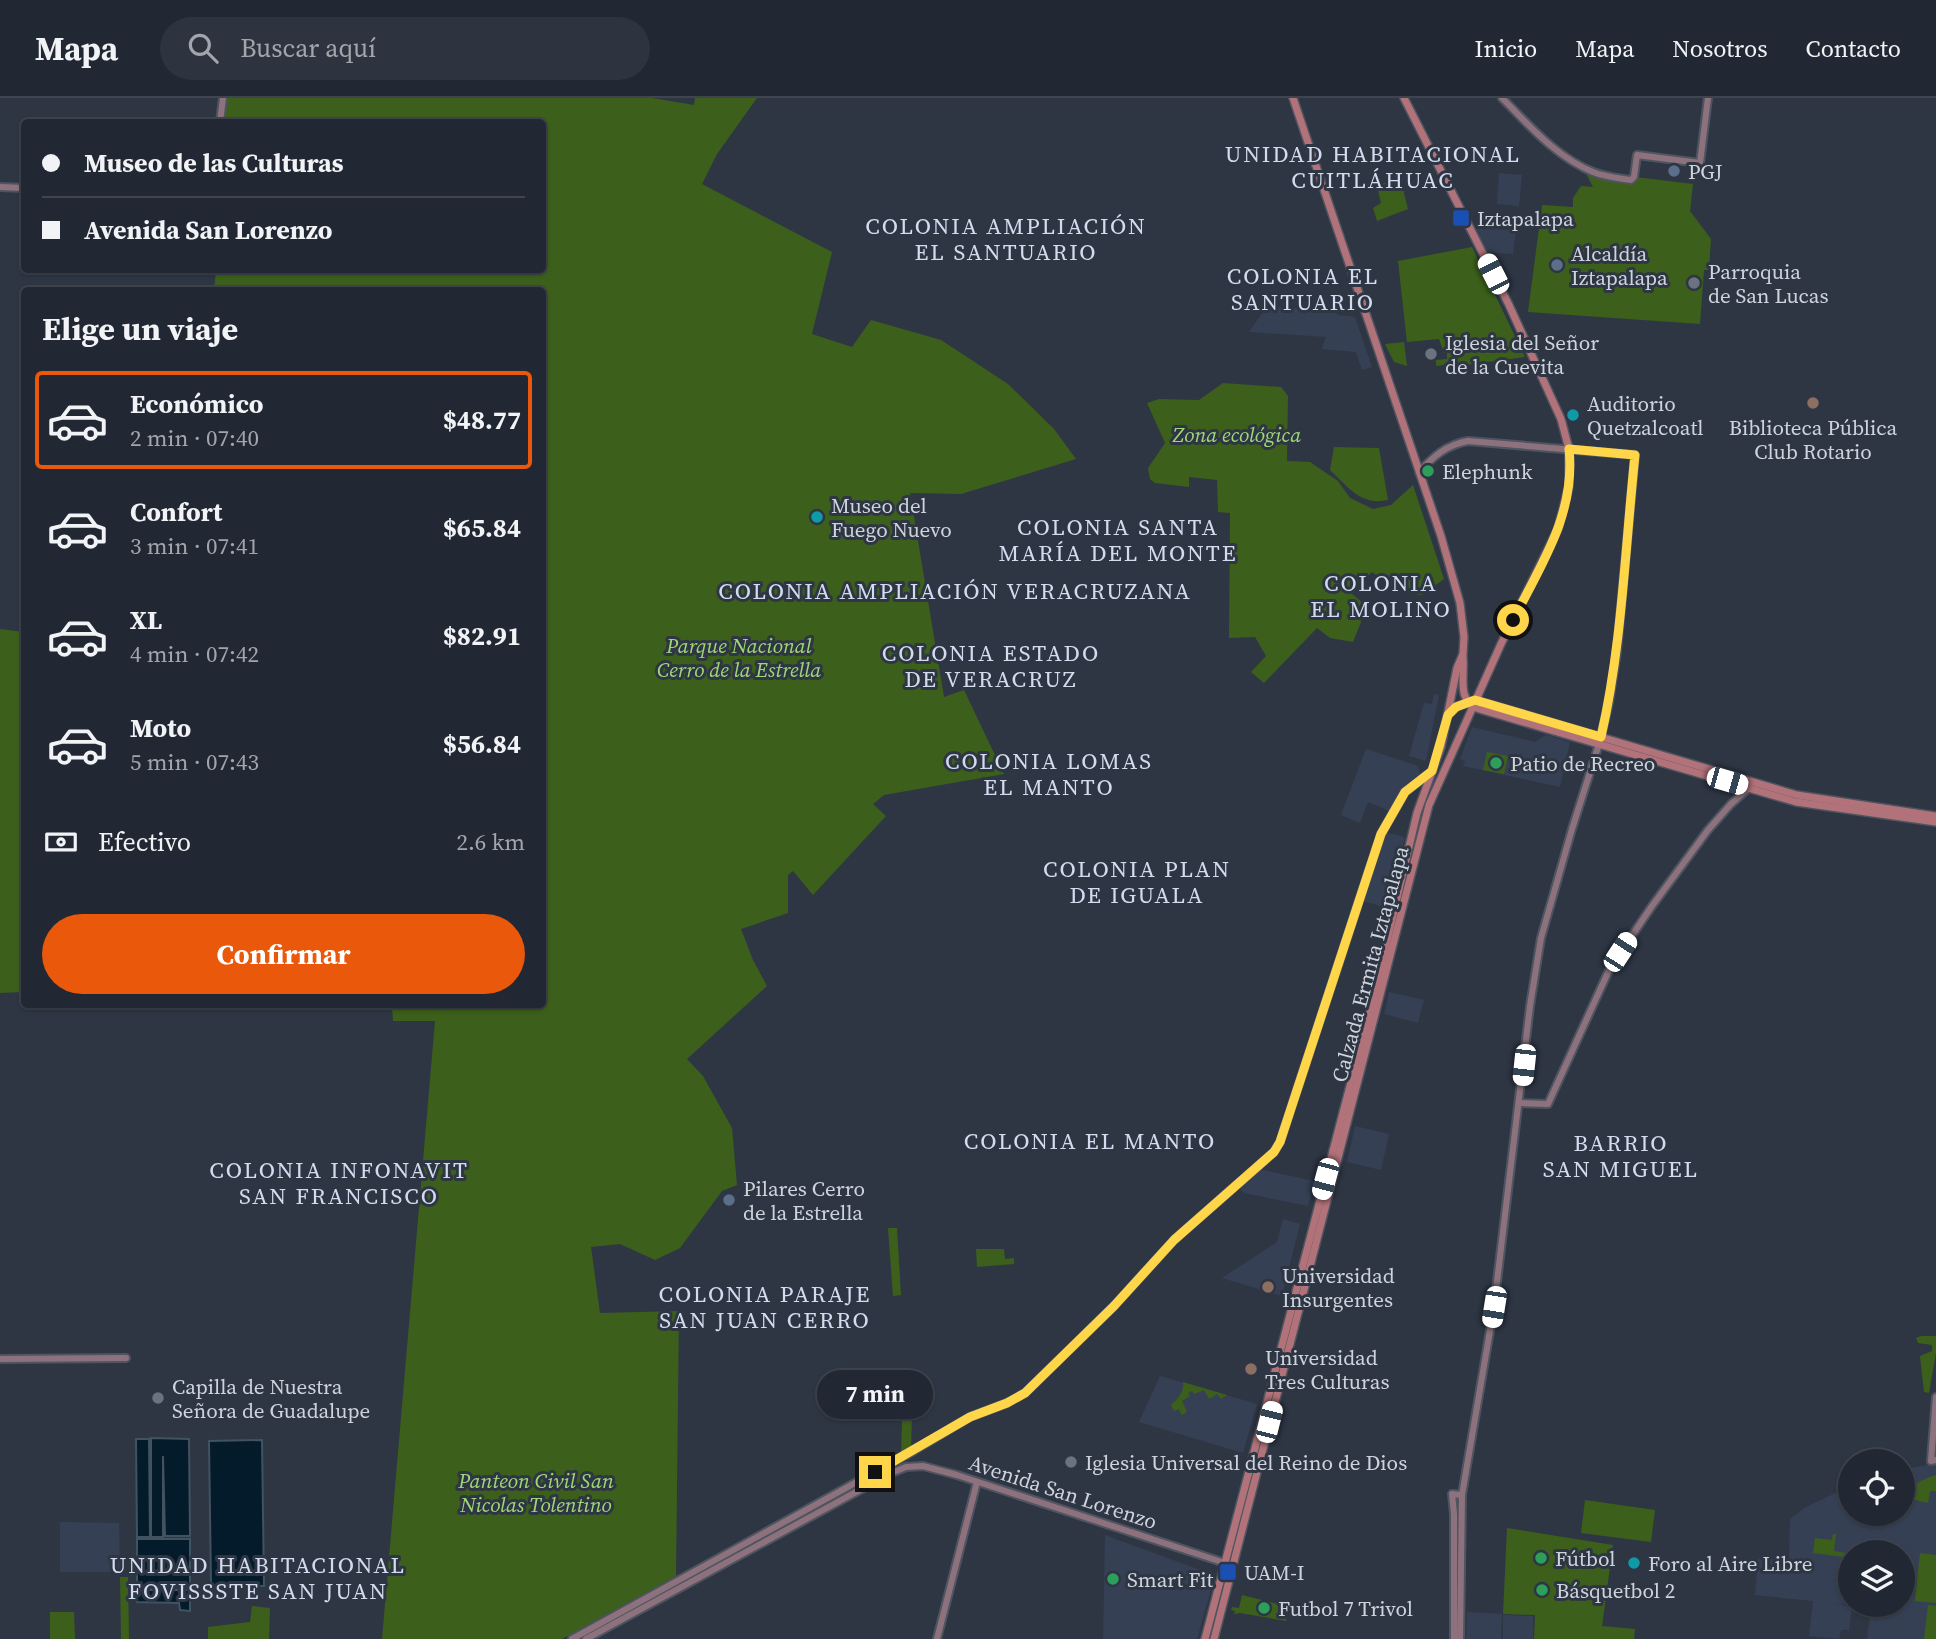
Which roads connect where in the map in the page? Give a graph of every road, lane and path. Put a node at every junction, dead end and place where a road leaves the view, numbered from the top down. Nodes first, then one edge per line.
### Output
1 (223, 98) edge
2 (1293, 98) edge
3 (1404, 98) edge
4 (1502, 98) edge
5 (1708, 98) edge
6 (220, 119) edge
7 (1702, 151) junction
8 (1690, 162) junction
9 (0, 187) edge
10 (21, 188) edge
11 (1569, 449) junction
12 (1419, 472) junction
13 (1463, 654) junction
14 (1472, 703) junction
15 (1445, 721) junction
16 (1600, 741) junction
17 (1432, 771) junction
18 (1751, 786) junction
19 (1936, 816) edge
20 (1936, 822) edge
21 (1520, 1103) junction
22 (126, 1358) dead end
23 (0, 1359) edge
24 (1936, 1397) edge
25 (913, 1451) junction
26 (1933, 1460) edge
27 (923, 1466) junction
28 (977, 1482) junction
29 (1462, 1495) junction
30 (779, 1529) junction
31 (1224, 1563) junction
32 (1233, 1565) junction
33 (572, 1639) edge
34 (586, 1639) edge
35 (937, 1639) edge
36 (1205, 1639) edge
37 (1214, 1639) edge
38 (1454, 1639) edge
39 (1460, 1639) edge

1 - 6 street
2 - 12 main road, Calzada Ermita Iztapalapa
3 - 11 main road, Calzada Ermita Iztapalapa
4 - 8 street
5 - 7 street
7 - 8 street
7 - 8 street
9 - 10 street
11 - 12 street
11 - 14 main road, Calzada Ermita Iztapalapa
11 - 16 street
12 - 13 main road, Calzada Ermita Iztapalapa
13 - 14 main road
13 - 15 main road, Calzada Ermita Iztapalapa
14 - 15 main road
14 - 16 main road
14 - 32 main road, Calzada Ermita Iztapalapa
15 - 17 main road, Calzada Ermita Iztapalapa
16 - 18 main road
16 - 21 street
17 - 25 street, Avenida San Lorenzo
17 - 31 main road, Calzada Ermita Iztapalapa
18 - 19 main road
18 - 20 main road
18 - 21 street
21 - 29 street
22 - 23 street
24 - 26 street
25 - 27 street
25 - 30 street, Avenida San Lorenzo
27 - 28 street, Avenida San Lorenzo
27 - 30 street, Avenida San Lorenzo
28 - 31 street, Avenida San Lorenzo
28 - 35 street
29 - 38 street
29 - 39 street
30 - 33 street, Avenida San Lorenzo
30 - 34 street, Avenida San Lorenzo
31 - 32 street, Avenida San Lorenzo
31 - 36 main road, Calzada Ermita Iztapalapa
32 - 37 main road, Calzada Ermita Iztapalapa

